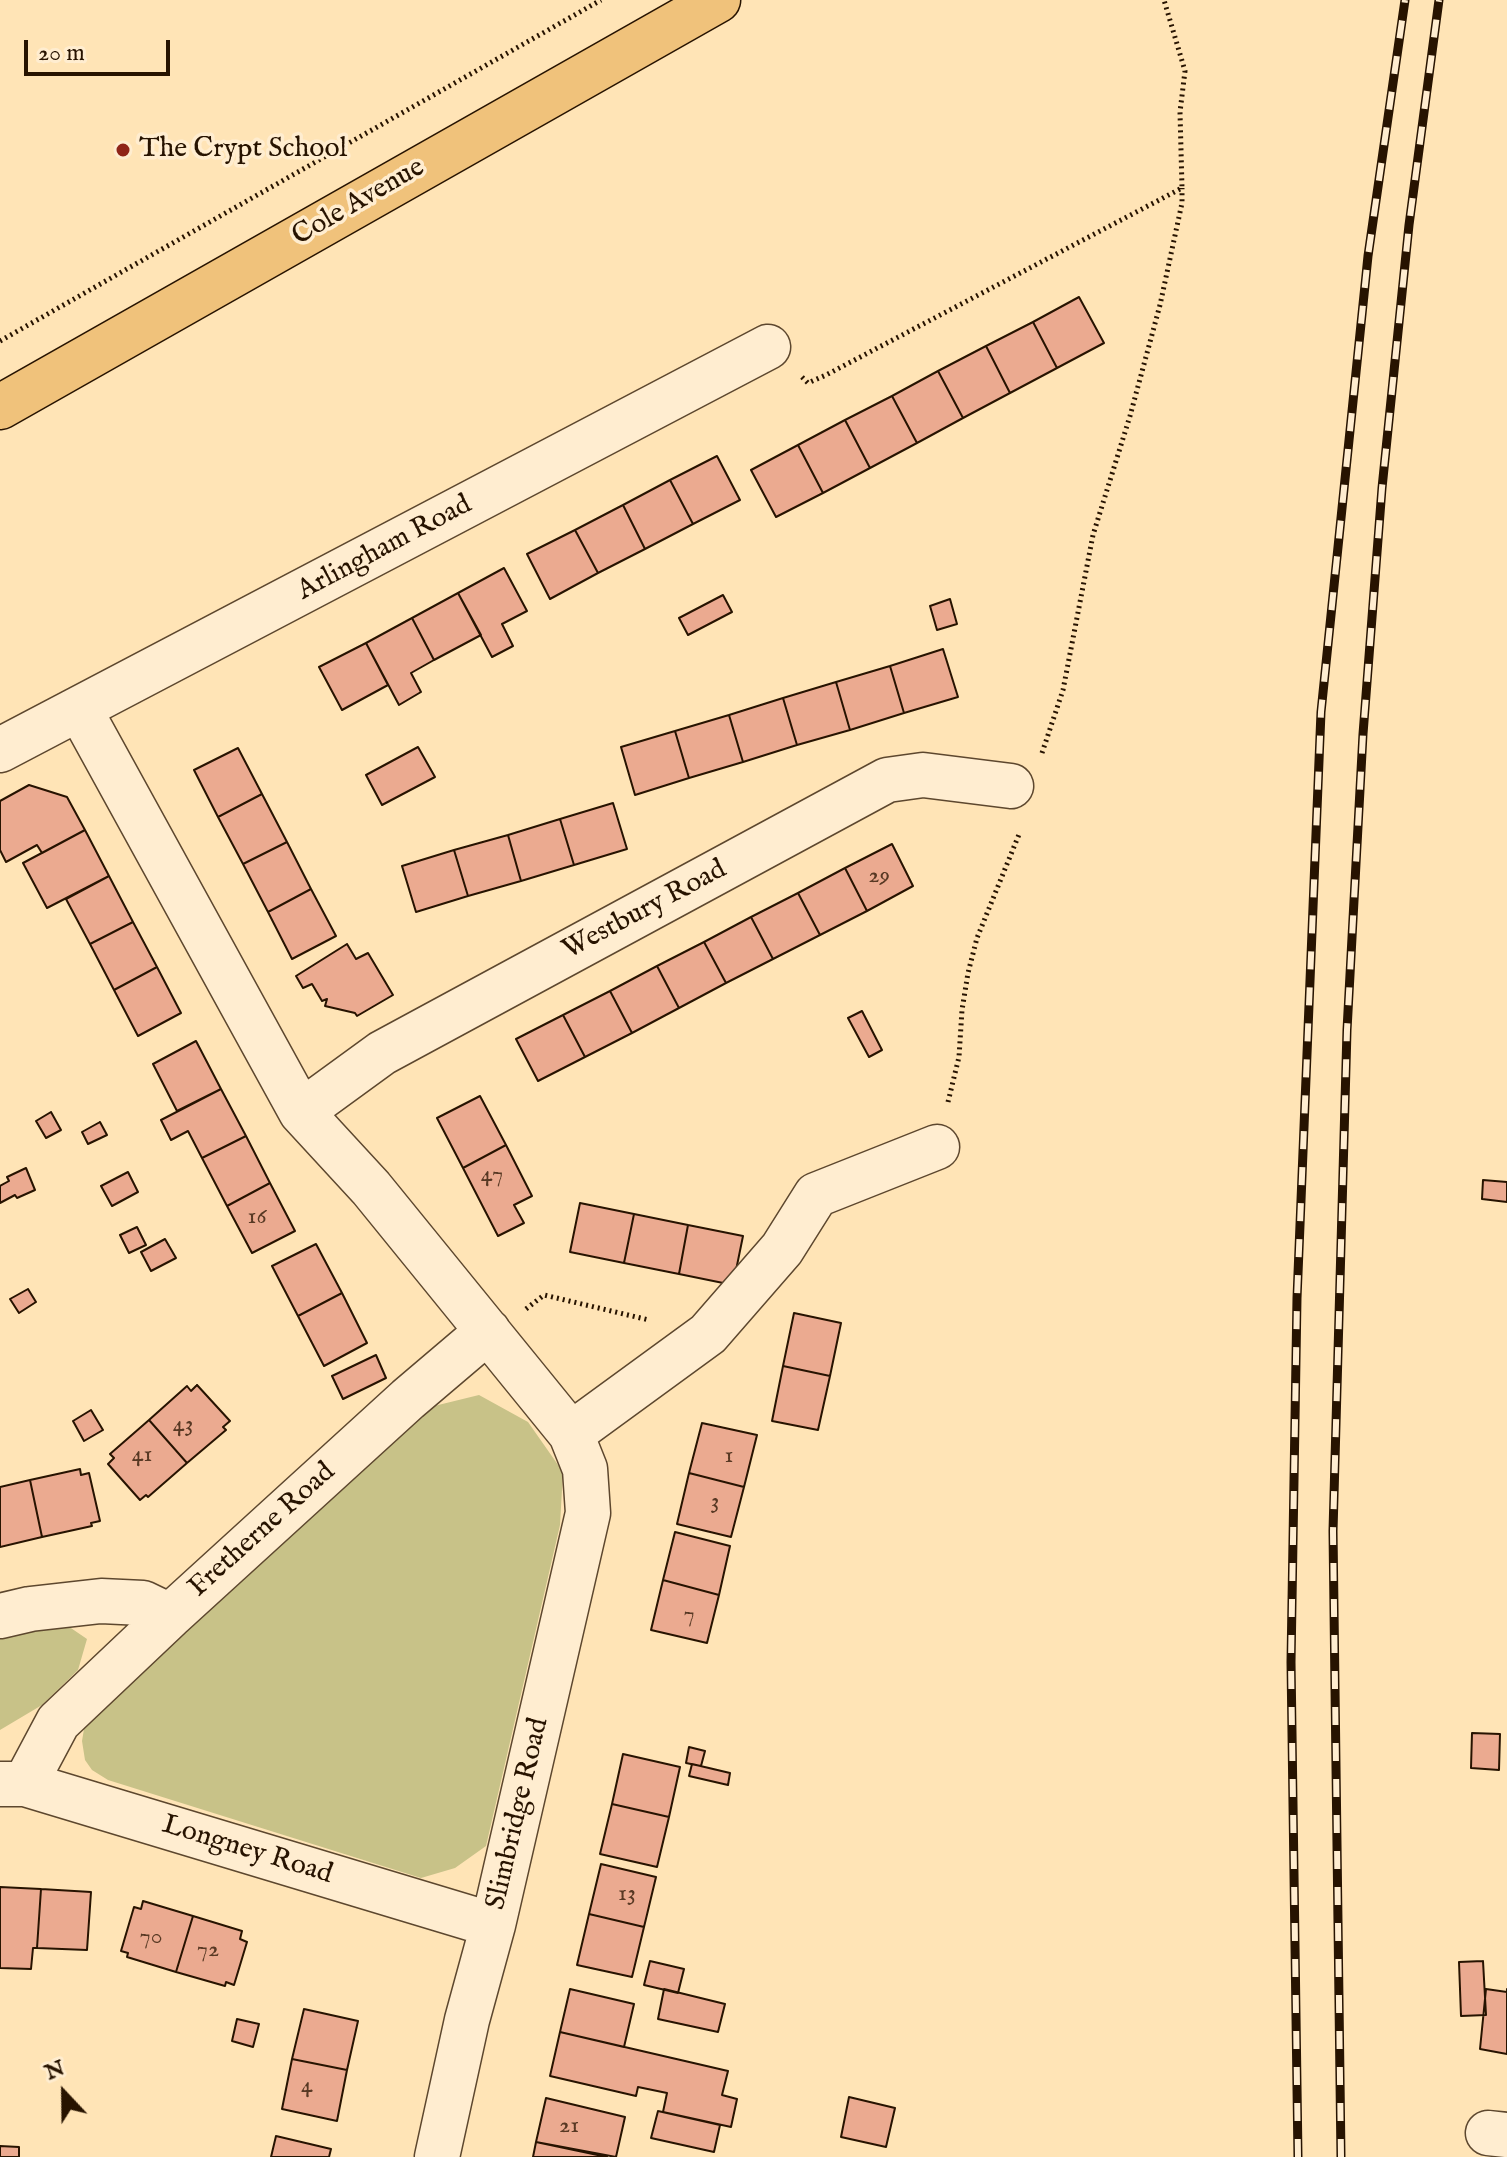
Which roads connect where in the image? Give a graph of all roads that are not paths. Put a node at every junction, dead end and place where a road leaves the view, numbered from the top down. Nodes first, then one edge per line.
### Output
1 (718, 0) edge
2 (768, 347) road end
3 (0, 407) edge
4 (80, 710) junction
5 (0, 750) edge
6 (1025, 774) road end
7 (301, 1112) junction
8 (937, 1147) road end
9 (489, 1333) junction
10 (578, 1452) junction
11 (0, 1616) edge
12 (170, 1616) junction
13 (13, 1784) edge
14 (493, 1925) junction
15 (437, 2157) edge

1 - 3 highway, Cole Avenue
2 - 4 street, Arlingham Road
4 - 5 street, Arlingham Road
4 - 7 street
6 - 7 street, Westbury Road
7 - 9 street
8 - 10 street
9 - 10 street
9 - 12 street, Fretherne Road
10 - 14 street, Slimbridge Road
11 - 12 street, Fretherne Road
12 - 13 street
13 - 14 street, Longney Road
14 - 15 street, Slimbridge Road

